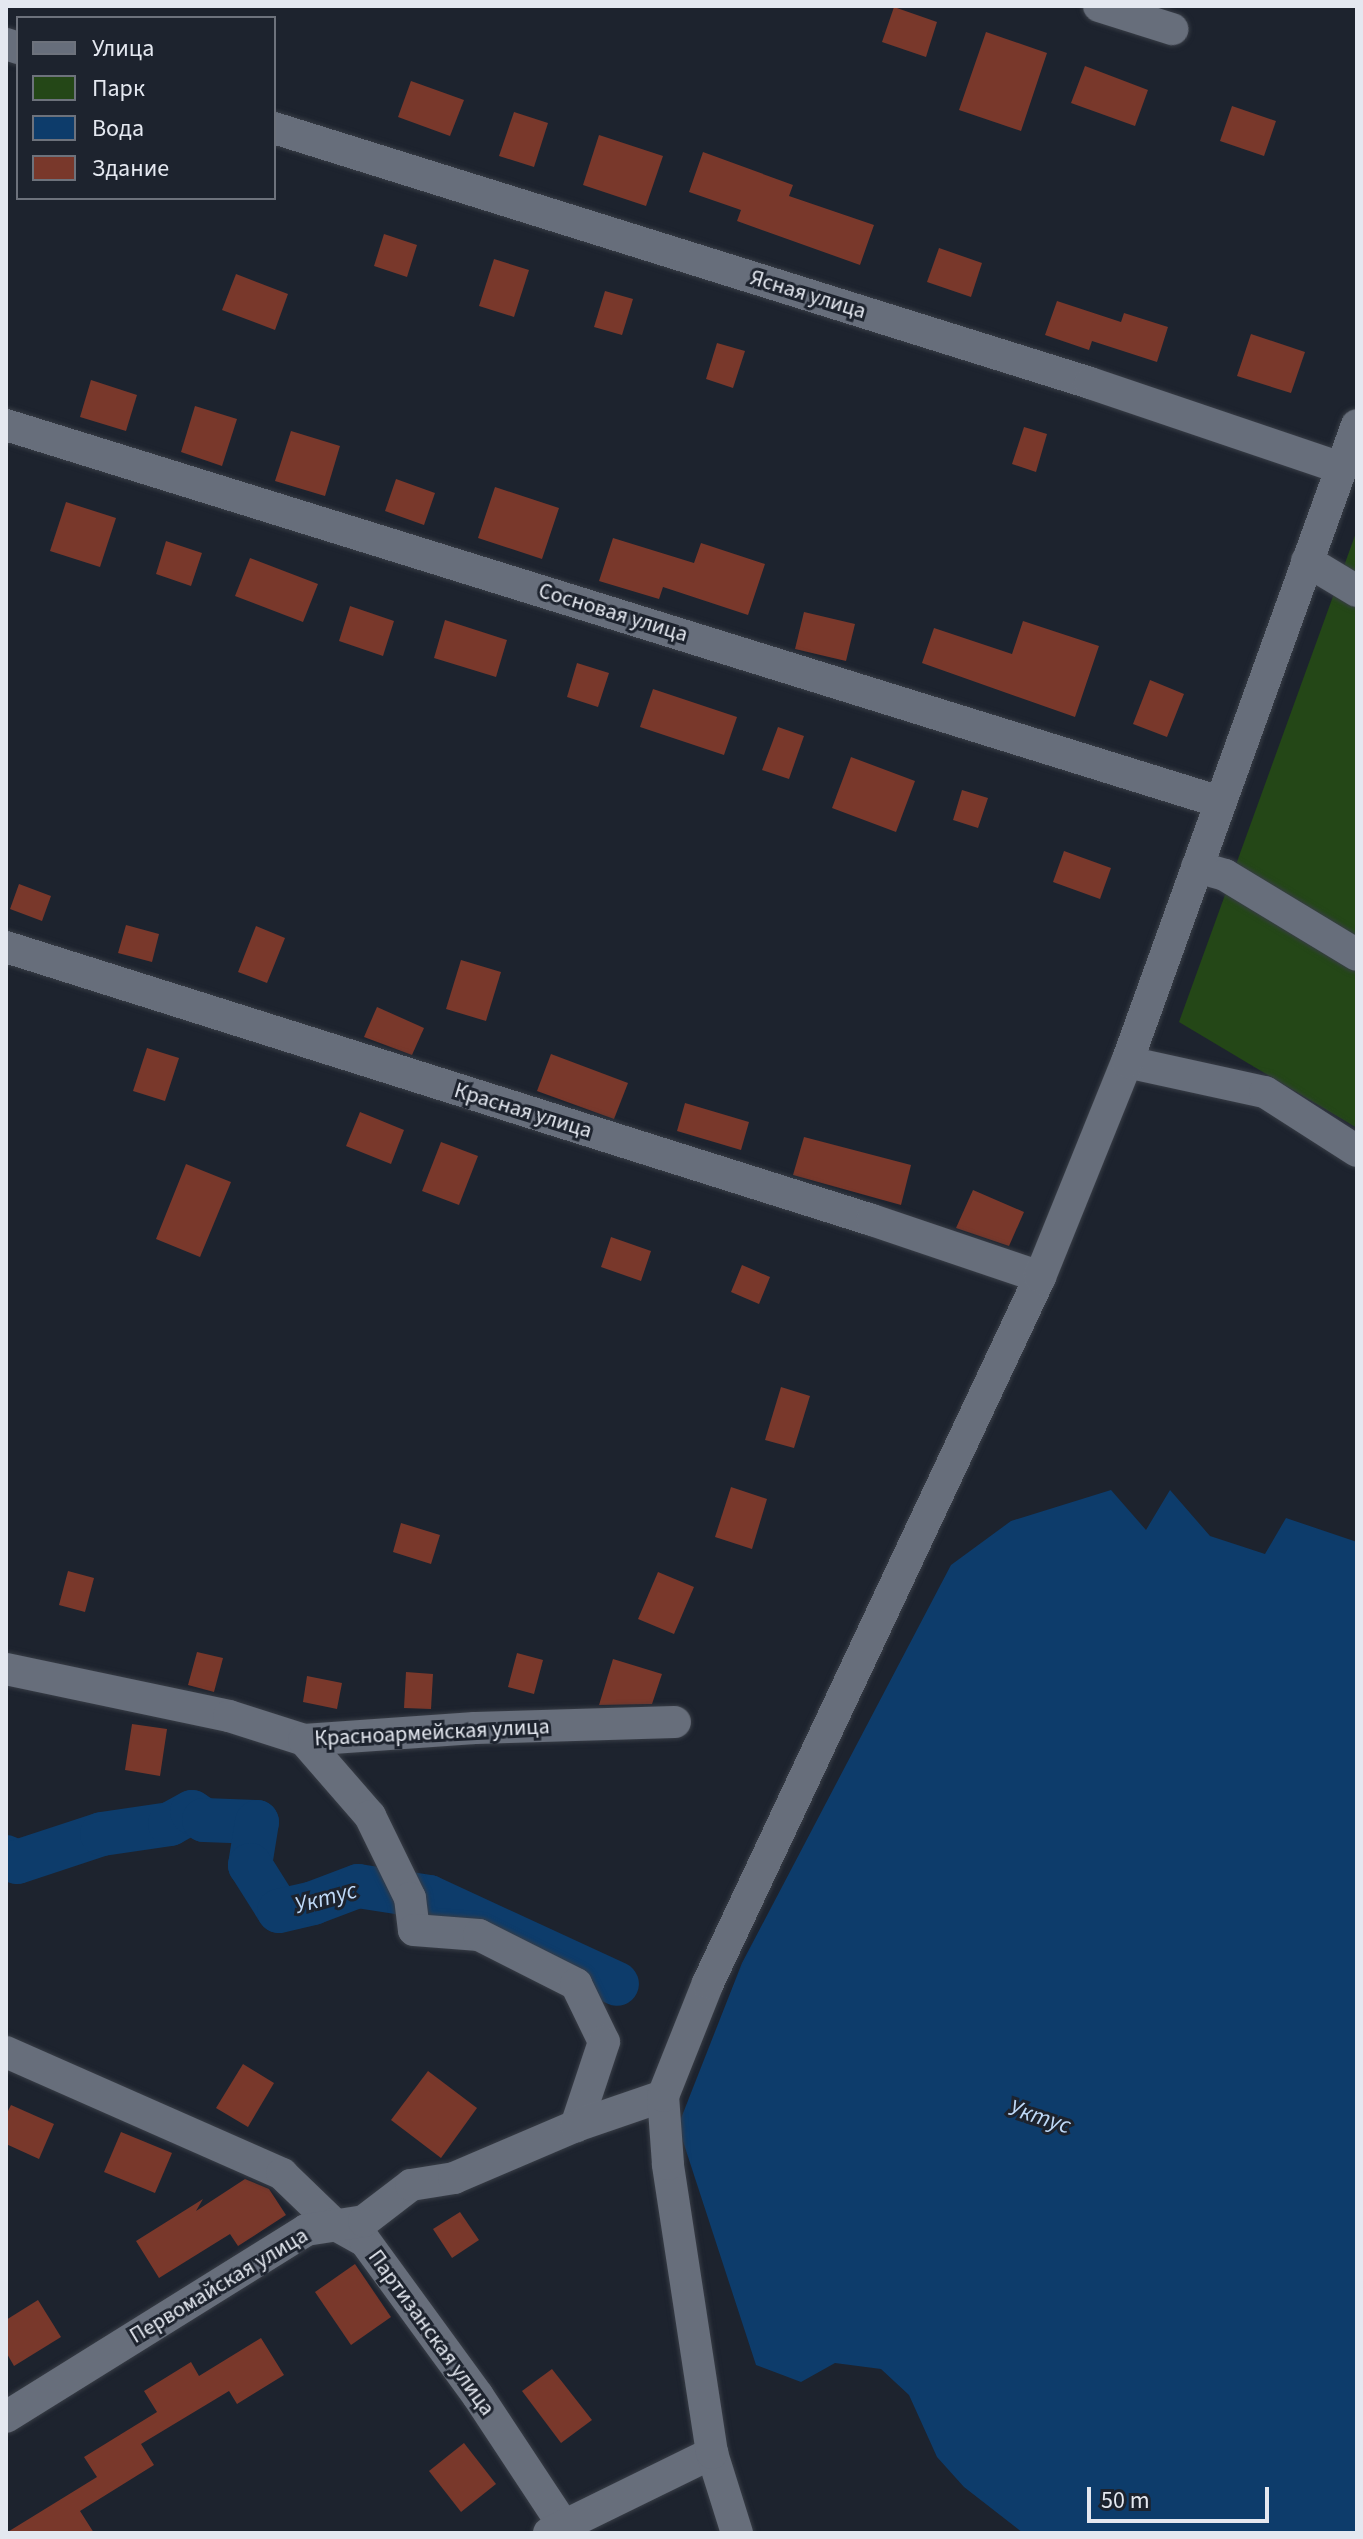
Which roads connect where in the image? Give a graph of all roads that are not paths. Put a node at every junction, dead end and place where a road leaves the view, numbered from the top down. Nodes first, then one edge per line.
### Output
1 (1099, 6) edge
2 (1172, 29) dead end
3 (276, 129) edge
4 (6, 425) edge
5 (1356, 428) edge
6 (1341, 468) junction
7 (1307, 561) junction
8 (1357, 591) edge
9 (1220, 802) junction
10 (1197, 867) junction
11 (6, 947) edge
12 (1357, 955) edge
13 (1127, 1062) junction
14 (1357, 1151) edge
15 (1040, 1277) junction
16 (6, 1669) edge
17 (675, 1722) dead end
18 (304, 1740) junction
19 (6, 2052) edge
20 (663, 2096) junction
21 (576, 2126) junction
22 (334, 2224) junction
23 (6, 2417) edge
24 (712, 2453) junction
25 (556, 2529) edge
26 (737, 2533) edge

1 - 2 street
3 - 6 street, Ясная улица
4 - 9 street, Сосновая улица
5 - 6 street
6 - 7 street
7 - 8 street
7 - 9 street
9 - 10 street
10 - 12 street
10 - 13 street
11 - 15 street, Красная улица
13 - 14 street
13 - 15 street
15 - 20 street
16 - 18 street, Красноармейская улица
17 - 18 street, Красноармейская улица
18 - 21 street
19 - 22 street, Партизанская улица
20 - 21 street, Первомайская улица
20 - 24 street
21 - 22 street, Первомайская улица
22 - 23 street, Первомайская улица
22 - 25 street, Партизанская улица
24 - 25 street
24 - 26 street

